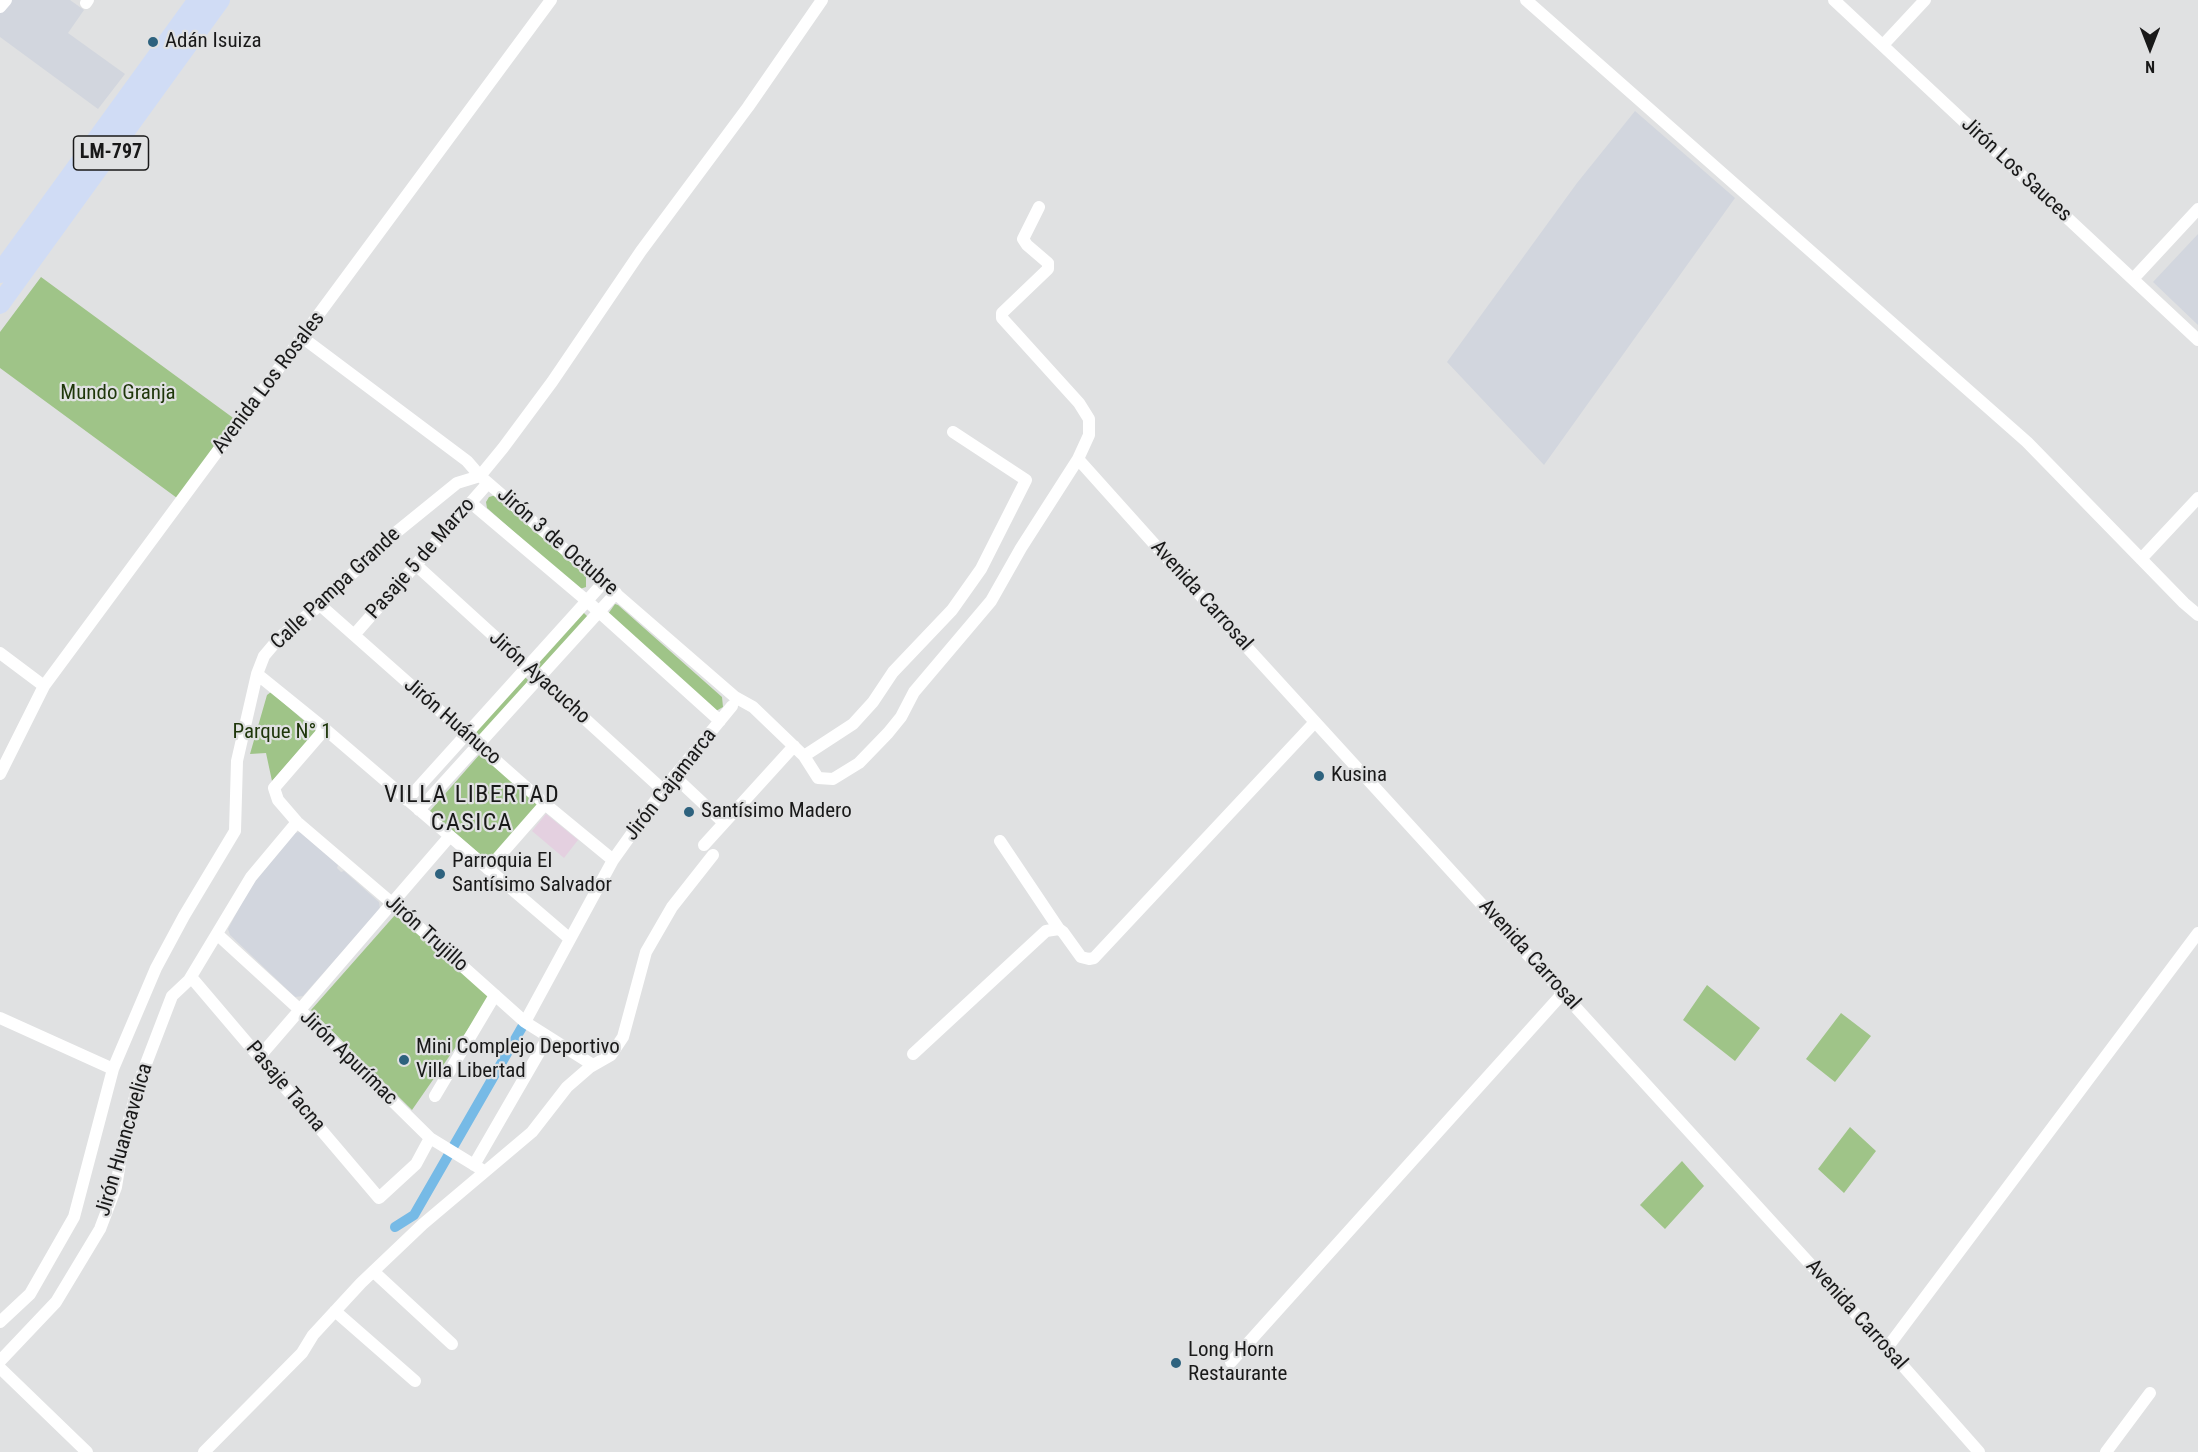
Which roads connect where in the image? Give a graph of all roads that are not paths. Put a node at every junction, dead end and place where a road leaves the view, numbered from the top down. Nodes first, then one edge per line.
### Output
1 (6, 0) edge
2 (198, 0) edge
3 (220, 0) edge
4 (551, 0) edge
5 (822, 0) edge
6 (1526, 0) edge
7 (1834, 0) edge
8 (1925, 0) edge
9 (0, 7) edge
10 (1883, 45) junction
11 (1039, 207) dead end
12 (2198, 209) edge
13 (0, 273) edge
14 (2133, 279) junction
15 (0, 304) edge
16 (303, 338) junction
17 (2198, 340) edge
18 (953, 432) dead end
19 (1078, 459) junction
20 (484, 479) junction
21 (2198, 498) edge
22 (471, 503) junction
23 (2141, 559) junction
24 (416, 565) junction
25 (603, 583) junction
26 (616, 593) junction
27 (587, 602) junction
28 (320, 605) junction
29 (598, 612) junction
30 (2198, 615) edge
31 (354, 635) junction
32 (0, 653) edge
33 (527, 667) junction
34 (257, 674) junction
35 (539, 678) junction
36 (45, 686) junction
37 (732, 706) dead end
38 (720, 721) junction
39 (1315, 722) junction
40 (325, 729) junction
41 (466, 735) junction
42 (479, 746) junction
43 (794, 746) junction
44 (804, 756) junction
45 (0, 774) edge
46 (674, 776) junction
47 (663, 790) junction
48 (407, 800) junction
49 (545, 804) junction
50 (419, 810) junction
51 (297, 822) junction
52 (724, 823) junction
53 (450, 836) junction
54 (1000, 842) dead end
55 (704, 845) dead end
56 (713, 855) dead end
57 (613, 860) junction
58 (488, 869) junction
59 (393, 904) junction
60 (1059, 929) junction
61 (2198, 933) edge
62 (218, 935) junction
63 (570, 939) junction
64 (191, 977) junction
65 (1563, 993) junction
66 (495, 995) junction
67 (300, 1010) junction
68 (0, 1018) edge
69 (525, 1022) junction
70 (548, 1037) junction
71 (913, 1054) dead end
72 (260, 1056) junction
73 (593, 1065) junction
74 (113, 1069) junction
75 (435, 1096) dead end
76 (430, 1138) junction
77 (479, 1168) junction
78 (374, 1272) junction
79 (335, 1311) junction
80 (0, 1322) edge
81 (452, 1344) dead end
82 (1887, 1348) junction
83 (0, 1361) edge
84 (1231, 1362) dead end
85 (0, 1368) edge
86 (415, 1381) dead end
87 (2150, 1393) dead end
88 (87, 1452) edge
89 (204, 1452) edge
90 (1979, 1452) edge
91 (2106, 1452) edge

1 - 9 street
2 - 13 main road, LM-797
3 - 15 main road, LM-797
4 - 16 street, Avenida Los Rosales
5 - 20 street, Pasaje 5 de Marzo
6 - 23 street
7 - 10 street, Jirón Los Sauces
8 - 10 street
10 - 14 street, Jirón Los Sauces
11 - 19 street
12 - 14 street
14 - 17 street, Jirón Los Sauces
16 - 20 street, Jirón 3 de Octubre
16 - 36 street, Avenida Los Rosales
18 - 44 street
19 - 39 street, Avenida Carrosal
19 - 44 street, Jirón 3 de Octubre
20 - 22 street, Pasaje 5 de Marzo
20 - 25 street, Jirón 3 de Octubre
20 - 28 street, Calle Pampa Grande
21 - 23 street
22 - 24 street, Pasaje 5 de Marzo
22 - 27 street, Jirón 3 de Octubre
23 - 30 street
24 - 31 street, Pasaje 5 de Marzo
24 - 33 street, Jirón Ayacucho
25 - 26 street, Jirón 3 de Octubre
25 - 27 street
26 - 29 street
26 - 43 street, Jirón 3 de Octubre
27 - 29 street, Jirón 3 de Octubre
27 - 33 street
28 - 31 street, Jirón Huánuco
28 - 34 street, Calle Pampa Grande
29 - 35 street
29 - 38 street, Jirón 3 de Octubre
31 - 41 street, Jirón Huánuco
32 - 36 street
33 - 35 street, Jirón Ayacucho
33 - 41 street
34 - 40 street
34 - 74 street, Calle Pampa Grande
35 - 42 street
35 - 47 street, Jirón Ayacucho
36 - 45 street, Avenida Los Rosales
37 - 38 street, Jirón Cajamarca
38 - 46 street, Jirón Cajamarca
39 - 60 street
39 - 65 street, Avenida Carrosal
40 - 48 street
40 - 51 street, Jirón Trujillo
41 - 42 street, Jirón Huánuco
41 - 48 street
42 - 49 street, Jirón Huánuco
42 - 50 street
43 - 44 street, Jirón 3 de Octubre
43 - 52 street
46 - 47 street, Jirón Cajamarca
46 - 52 street
47 - 57 street, Jirón Cajamarca
48 - 50 street
49 - 57 street, Jirón Huánuco
49 - 58 street
50 - 53 street
51 - 59 street, Jirón Trujillo
51 - 62 street, Jirón Huancavelica
52 - 55 street
53 - 58 street
53 - 59 street
54 - 60 street
56 - 73 street
57 - 63 street, Jirón Cajamarca
58 - 63 street
59 - 66 street, Jirón Trujillo
59 - 67 street
60 - 71 street
61 - 82 street
62 - 64 street, Jirón Huancavelica
62 - 67 street, Jirón Apurímac
63 - 69 street, Jirón Cajamarca
64 - 72 street, Pasaje Tacna
64 - 83 street, Jirón Huancavelica
65 - 82 street, Avenida Carrosal
65 - 84 street
66 - 69 street, Jirón Trujillo
66 - 75 street
67 - 72 street
67 - 76 street, Jirón Apurímac
68 - 74 street
69 - 70 street, Jirón Trujillo
70 - 73 street, Jirón Trujillo
70 - 77 street
72 - 76 street, Pasaje Tacna
73 - 77 street
74 - 80 street, Calle Pampa Grande
76 - 77 street, Jirón Apurímac
77 - 78 street
78 - 79 street
78 - 81 street
79 - 86 street
79 - 89 street
82 - 90 street, Avenida Carrosal
85 - 88 street
87 - 91 street

